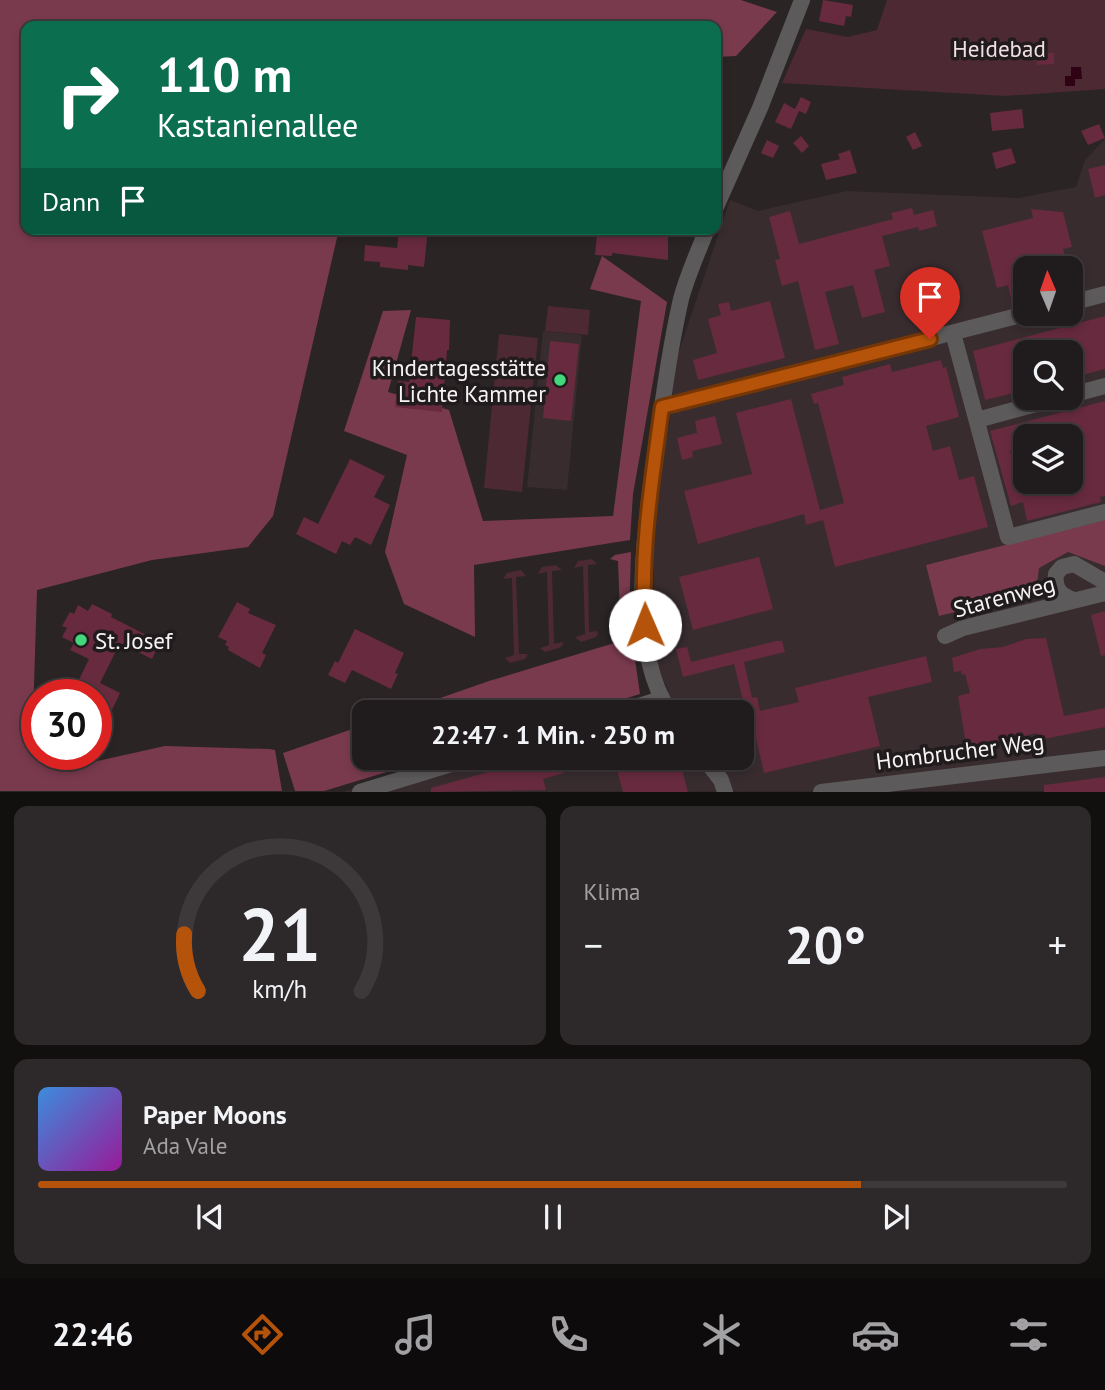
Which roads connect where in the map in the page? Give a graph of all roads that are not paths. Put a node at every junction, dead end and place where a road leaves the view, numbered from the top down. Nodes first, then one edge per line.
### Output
1 (802, 0) edge
2 (721, 196) edge
3 (704, 235) edge
4 (1105, 294) edge
5 (1083, 300) edge
6 (1013, 317) edge
7 (953, 333) junction
8 (1105, 386) edge
9 (1083, 392) edge
10 (662, 407) junction
11 (1014, 410) edge
12 (977, 420) junction
13 (1105, 512) edge
14 (1105, 582) edge
15 (1105, 593) edge
16 (1074, 600) junction
17 (945, 636) dead end
18 (663, 700) edge
19 (1105, 758) edge
20 (432, 770) edge
21 (714, 770) edge
22 (933, 785) edge
23 (360, 792) edge
24 (725, 792) edge
25 (821, 792) edge

1 - 2 street
3 - 10 street
4 - 5 street
6 - 7 street
7 - 10 street
7 - 12 street
8 - 9 street
10 - 18 street
11 - 12 street
12 - 13 street
14 - 16 street, Starenweg
15 - 16 street, Starenweg
16 - 17 street, Starenweg
19 - 22 street, Hombrucher Weg
20 - 23 street
21 - 24 street
22 - 25 street, Hombrucher Weg

